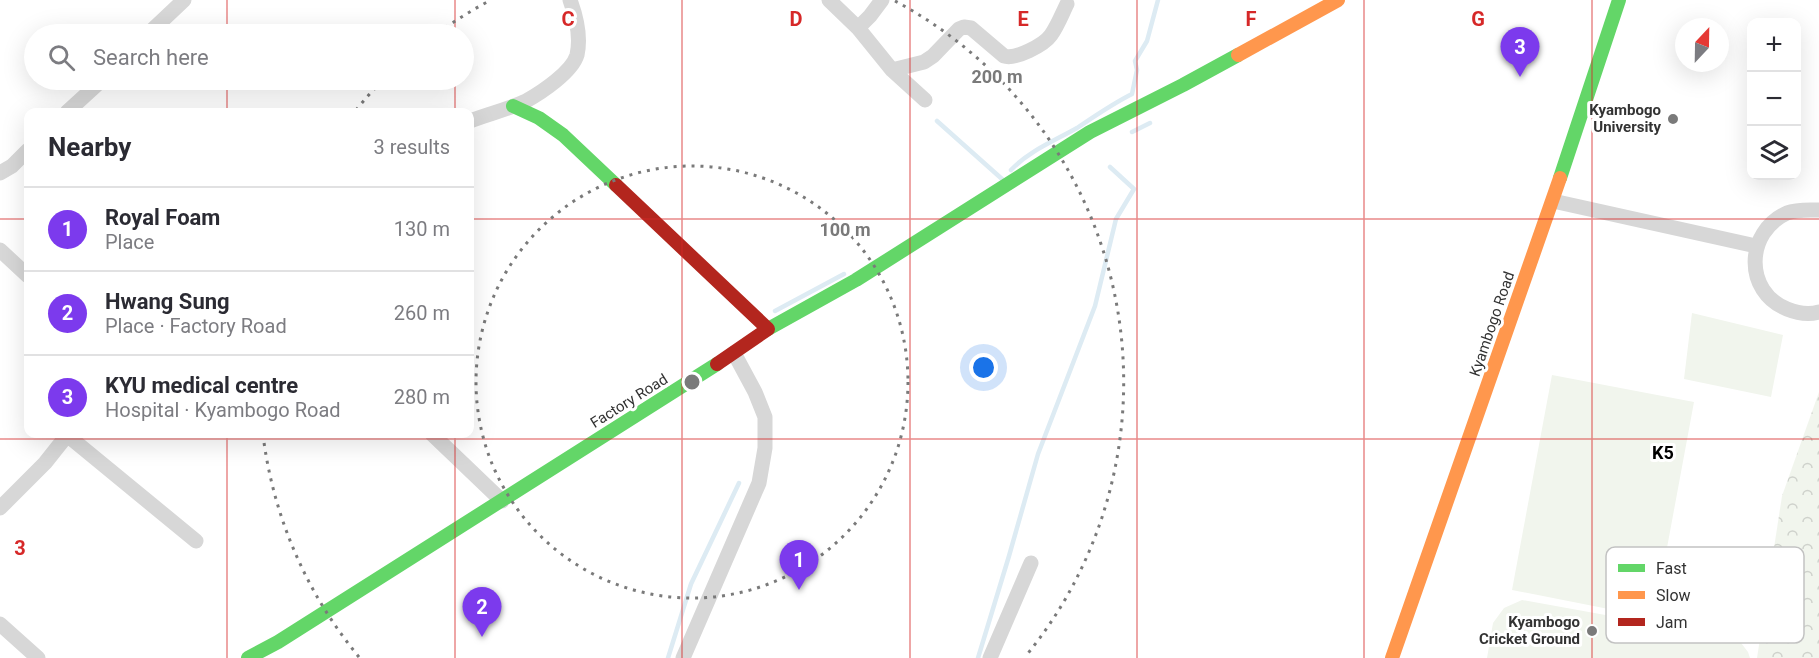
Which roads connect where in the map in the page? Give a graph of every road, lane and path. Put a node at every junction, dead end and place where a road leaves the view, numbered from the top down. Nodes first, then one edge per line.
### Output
1 (184, 0) edge
2 (570, 0) edge
3 (829, 0) edge
4 (882, 0) edge
5 (1338, 0) edge
6 (1619, 0) edge
7 (1067, 4) dead end
8 (159, 24) edge
9 (858, 28) junction
10 (892, 70) junction
11 (91, 90) edge
12 (925, 100) dead end
13 (513, 106) junction
14 (71, 108) edge
15 (474, 120) edge
16 (24, 153) edge
17 (4, 167) edge
18 (1553, 201) junction
19 (1819, 210) edge
20 (1756, 246) junction
21 (0, 250) edge
22 (24, 272) edge
23 (1819, 312) edge
24 (768, 328) junction
25 (734, 353) junction
26 (64, 438) edge
27 (72, 438) edge
28 (436, 438) edge
29 (502, 501) junction
30 (0, 508) edge
31 (196, 541) dead end
32 (1031, 563) dead end
33 (0, 624) edge
34 (38, 658) edge
35 (248, 658) edge
36 (683, 658) edge
37 (990, 658) edge
38 (1392, 658) edge

1 - 8 street
2 - 13 street
3 - 9 street
4 - 9 street
5 - 24 street, Factory Road
6 - 18 street, Kyambogo Road
7 - 10 street
9 - 10 street
10 - 12 street
11 - 14 street
13 - 15 street
13 - 24 street
16 - 17 street
18 - 20 street
18 - 38 street, Kyambogo Road
19 - 20 street
20 - 23 street
21 - 22 street
24 - 25 street, Factory Road
25 - 29 street, Factory Road
25 - 36 street
26 - 30 street
27 - 31 street
28 - 29 street
29 - 35 street, Factory Road
32 - 37 street
33 - 34 street

